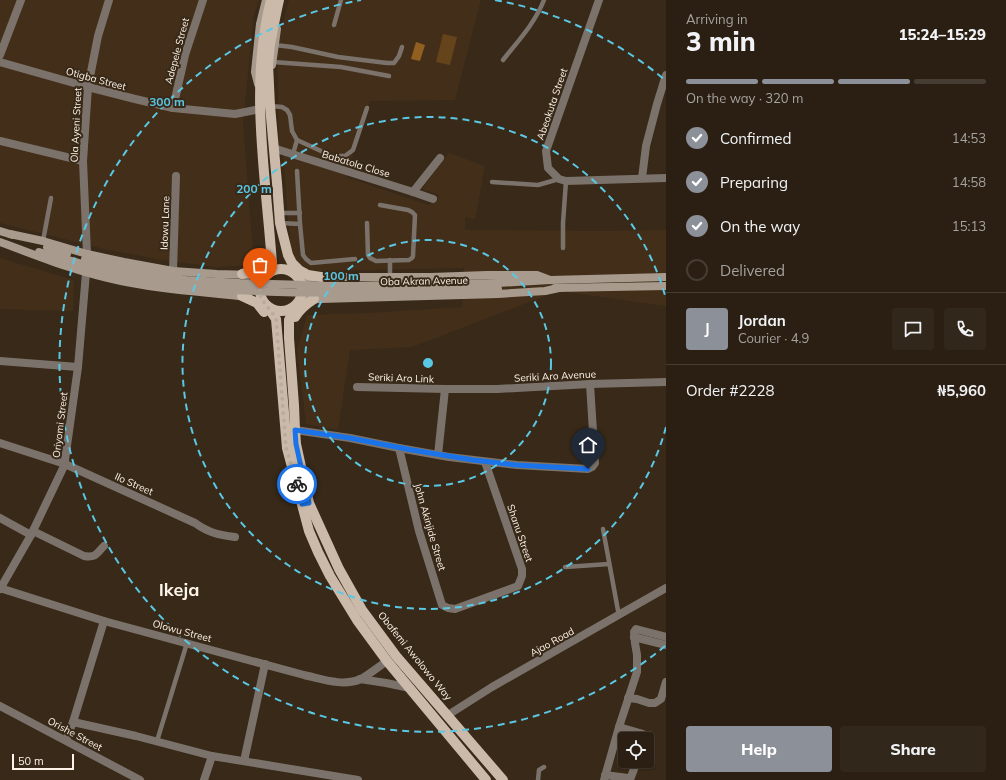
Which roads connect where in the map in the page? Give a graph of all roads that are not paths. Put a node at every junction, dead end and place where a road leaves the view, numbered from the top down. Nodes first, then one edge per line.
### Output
1 (21, 0) edge
2 (109, 0) edge
3 (203, 0) edge
4 (266, 0) edge
5 (271, 0) edge
6 (279, 0) edge
7 (284, 0) edge
8 (341, 0) edge
9 (544, 0) edge
10 (599, 0) edge
11 (334, 25) dead end
12 (275, 45) junction
13 (402, 47) dead end
14 (0, 55) edge
15 (503, 60) dead end
16 (0, 62) edge
17 (273, 62) junction
18 (389, 76) dead end
19 (666, 76) edge
20 (268, 81) junction
21 (88, 87) junction
22 (260, 92) junction
23 (173, 108) junction
24 (265, 108) junction
25 (367, 108) dead end
26 (297, 140) junction
27 (0, 141) edge
28 (273, 148) junction
29 (293, 154) junction
30 (440, 158) dead end
31 (83, 161) junction
32 (297, 171) dead end
33 (176, 176) dead end
34 (642, 178) junction
35 (666, 178) edge
36 (563, 180) junction
37 (492, 182) dead end
38 (413, 192) junction
39 (51, 198) dead end
40 (433, 199) dead end
41 (380, 205) dead end
42 (300, 213) junction
43 (279, 218) junction
44 (367, 223) dead end
45 (300, 224) junction
46 (0, 231) edge
47 (10, 234) junction
48 (282, 234) junction
49 (43, 241) junction
50 (0, 242) edge
51 (270, 242) junction
52 (563, 248) dead end
53 (87, 254) junction
54 (66, 257) junction
55 (355, 259) dead end
56 (390, 260) junction
57 (173, 271) junction
58 (269, 272) junction
59 (86, 273) junction
60 (242, 274) junction
61 (297, 275) junction
62 (666, 276) edge
63 (386, 277) junction
64 (327, 278) junction
65 (550, 280) junction
66 (498, 286) junction
67 (666, 286) edge
68 (168, 288) junction
69 (559, 288) junction
70 (242, 296) junction
71 (382, 297) junction
72 (314, 299) junction
73 (298, 302) junction
74 (267, 306) junction
75 (289, 329) junction
76 (277, 334) junction
77 (0, 361) edge
78 (78, 367) junction
79 (666, 382) edge
80 (590, 384) junction
81 (357, 387) dead end
82 (445, 389) junction
83 (295, 430) junction
84 (0, 443) edge
85 (399, 448) junction
86 (438, 455) junction
87 (485, 462) junction
88 (65, 464) junction
89 (305, 504) junction
90 (0, 518) edge
91 (603, 529) dead end
92 (32, 533) junction
93 (235, 537) dead end
94 (104, 546) dead end
95 (609, 564) junction
96 (565, 567) dead end
97 (666, 588) edge
98 (0, 589) edge
99 (448, 608) joint
100 (619, 616) junction
101 (104, 620) junction
102 (634, 637) junction
103 (666, 637) edge
104 (186, 643) junction
105 (666, 645) edge
106 (387, 661) junction
107 (265, 664) junction
108 (360, 679) junction
109 (666, 682) edge
110 (410, 688) junction
111 (628, 698) junction
112 (0, 706) edge
113 (448, 715) junction
114 (73, 722) junction
115 (619, 727) junction
116 (635, 732) edge
117 (66, 740) junction
118 (157, 741) junction
119 (212, 756) junction
120 (244, 760) junction
121 (544, 767) dead end
122 (634, 768) edge
123 (605, 778) edge
124 (140, 780) edge
125 (204, 780) edge
126 (358, 780) edge
127 (486, 780) edge
128 (503, 780) edge
129 (538, 780) edge

1 - 14 street
2 - 21 street, Ola Ayeni Street
3 - 23 street, Adepele Street
4 - 22 main road
5 - 22 main road
6 - 20 main road
7 - 12 main road
8 - 11 lane
9 - 15 lane
10 - 36 street, Abeokuta Street
12 - 13 lane
12 - 17 main road
16 - 21 street, Otigba Street
17 - 18 lane
17 - 20 main road
19 - 34 street
20 - 24 main road
21 - 23 street, Otigba Street
21 - 31 street, Ola Ayeni Street
22 - 24 main road
23 - 24 street, Otigba Street
24 - 26 lane
24 - 28 main road
24 - 51 main road
25 - 26 lane
26 - 29 lane
27 - 31 street
28 - 29 street, Babatola Close
28 - 43 main road
29 - 38 street, Babatola Close
30 - 38 street
31 - 53 street, Ola Ayeni Street
32 - 42 lane
33 - 57 street, Idowu Lane
34 - 35 street
34 - 36 street
36 - 37 lane
36 - 52 lane
38 - 40 street, Babatola Close
39 - 49 lane
41 - 56 lane
42 - 43 lane
42 - 45 lane
43 - 45 lane
43 - 48 main road
44 - 56 lane
45 - 55 lane
46 - 47 main road
47 - 49 main road
47 - 54 main road
48 - 61 main road
48 - 64 main road
49 - 53 main road
50 - 54 main road
50 - 59 main road
51 - 58 main road
51 - 60 main road
53 - 57 main road
54 - 66 main road, Oba Akran Avenue, bridge
56 - 63 lane
57 - 60 main road
57 - 68 main road
58 - 60 main road
58 - 61 main road
58 - 74 main road, Obafemi Awolowo Way
59 - 68 main road
59 - 78 street, Oriyomi Street
61 - 64 main road
61 - 73 main road, Obafemi Awolowo Way
62 - 65 main road, Oba Akran Avenue
63 - 64 main road
63 - 65 main road
63 - 71 main road
65 - 66 main road, Oba Akran Avenue
66 - 69 main road, Oba Akran Avenue
67 - 69 main road, Oba Akran Avenue
68 - 70 main road
69 - 71 main road
70 - 74 main road
70 - 76 main road
71 - 72 main road
72 - 73 main road
72 - 75 main road
73 - 74 main road
73 - 75 main road, Obafemi Awolowo Way
74 - 76 main road, Obafemi Awolowo Way
75 - 83 main road, Obafemi Awolowo Way
76 - 89 main road, Obafemi Awolowo Way
77 - 78 street
78 - 88 street, Oriyomi Street
79 - 80 street, Seriki Aro Avenue
80 - 82 street, Seriki Aro Avenue
80 - 87 street
81 - 82 street, Seriki Aro Link
82 - 86 street
83 - 85 street
83 - 89 main road, Obafemi Awolowo Way
84 - 88 street, Ilo Street
85 - 86 street
85 - 99 street, John Akinjide Street
86 - 87 street
87 - 99 street, Shanu Street
88 - 92 street, Oriyomi Street
88 - 93 street, Ilo Street
89 - 106 main road, Obafemi Awolowo Way
89 - 113 main road, Obafemi Awolowo Way
90 - 92 street
91 - 95 lane
92 - 94 street
92 - 98 street, Oriyomi Street
95 - 96 lane
95 - 100 lane
97 - 100 street, Ajao Road
98 - 101 street, Olowu Street
100 - 113 street, Ajao Road
101 - 104 street, Olowu Street
101 - 114 street
102 - 103 street
102 - 105 street
102 - 111 street
104 - 107 street, Olowu Street
104 - 118 lane
106 - 108 street, Olowu Street
106 - 110 main road, Obafemi Awolowo Way
107 - 108 street, Olowu Street
107 - 120 street
108 - 110 street, Olowu Street
109 - 111 street
110 - 127 main road, Obafemi Awolowo Way
111 - 115 street
112 - 117 street, Orishe Street
113 - 128 main road, Obafemi Awolowo Way
114 - 117 street
114 - 118 street
115 - 116 street
115 - 123 street
117 - 124 street, Orishe Street
118 - 119 street
119 - 120 street
119 - 125 street
120 - 126 street
121 - 129 lane
122 - 123 street

